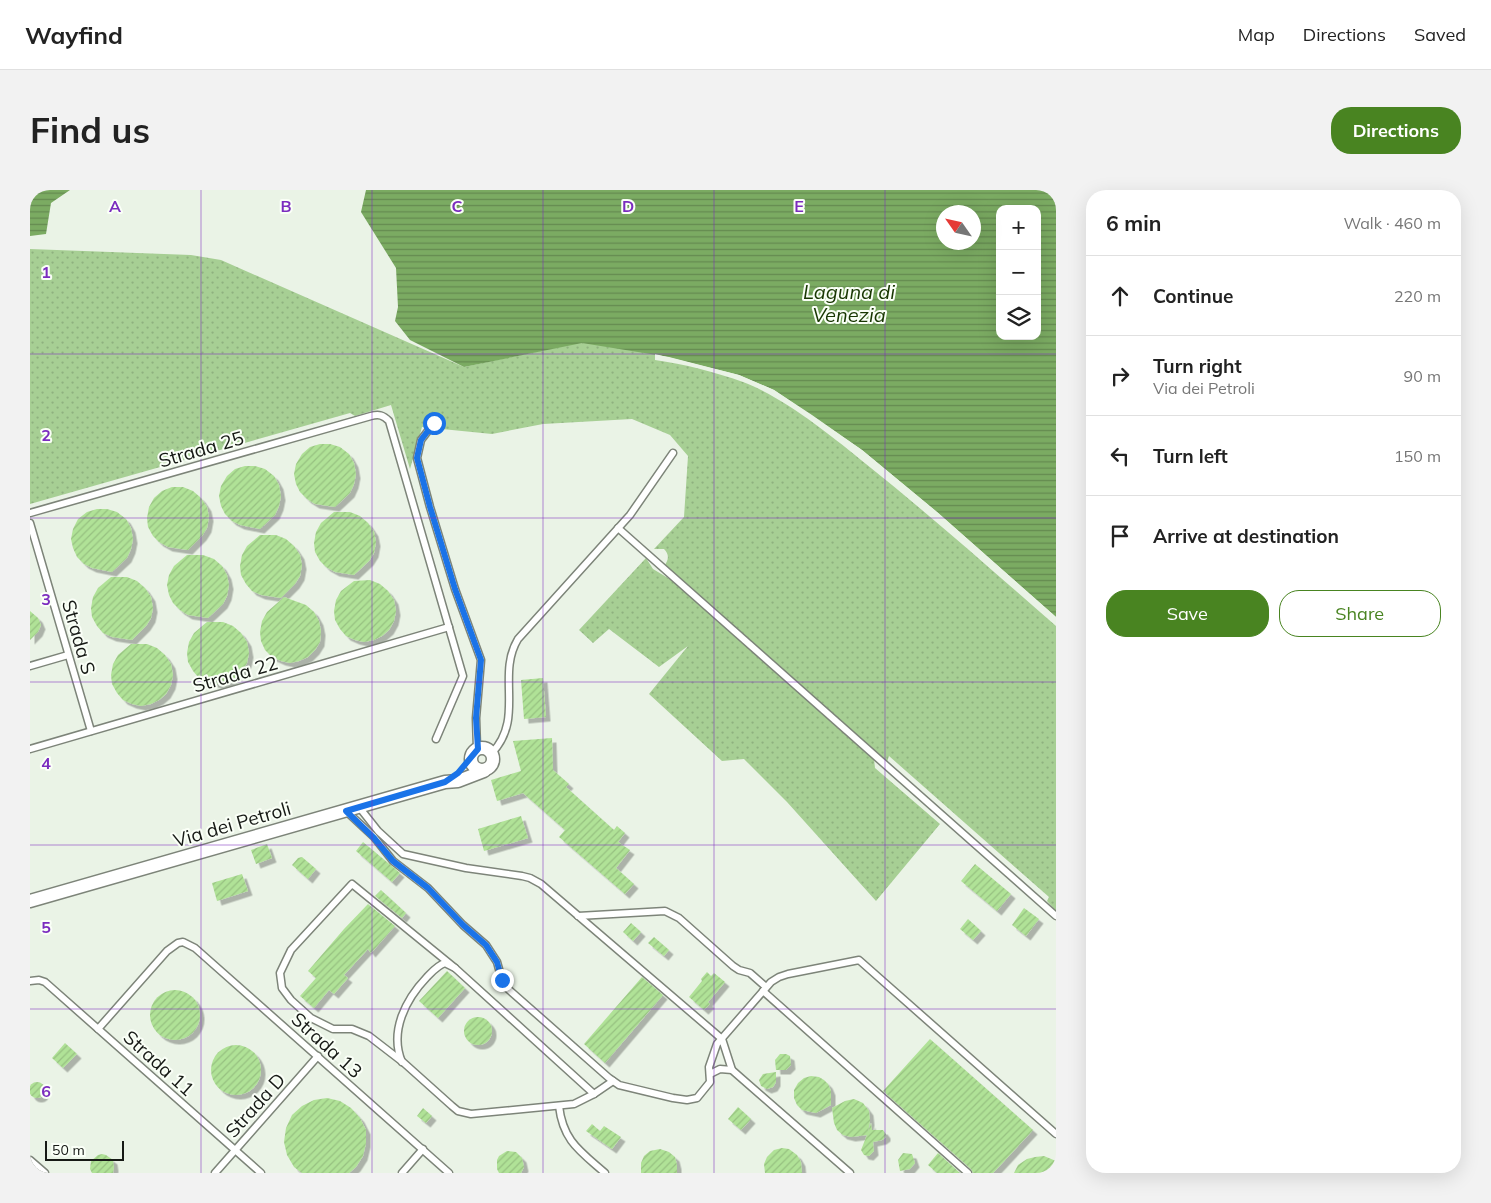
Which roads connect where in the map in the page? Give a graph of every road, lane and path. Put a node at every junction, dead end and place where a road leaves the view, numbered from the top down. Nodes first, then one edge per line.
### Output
1 (434, 423) dead end
2 (673, 453) dead end
3 (30, 513) edge
4 (30, 523) edge
5 (618, 528) junction
6 (449, 628) junction
7 (68, 655) junction
8 (30, 666) edge
9 (90, 731) junction
10 (436, 739) dead end
11 (30, 749) edge
12 (474, 753) junction
13 (492, 753) junction
14 (484, 771) junction
15 (445, 782) junction
16 (353, 809) junction
17 (30, 901) edge
18 (578, 916) junction
19 (1056, 916) edge
20 (455, 968) junction
21 (32, 980) edge
22 (765, 989) junction
23 (98, 1029) junction
24 (722, 1039) junction
25 (318, 1056) junction
26 (402, 1062) junction
27 (732, 1070) junction
28 (710, 1074) junction
29 (613, 1081) junction
30 (594, 1094) junction
31 (559, 1106) junction
32 (1056, 1134) edge
33 (235, 1150) junction
34 (423, 1150) junction
35 (30, 1160) edge
36 (44, 1173) edge
37 (215, 1173) edge
38 (261, 1173) edge
39 (402, 1173) edge
40 (449, 1173) edge
41 (605, 1173) edge
42 (850, 1173) edge
43 (968, 1173) edge

1 - 12 lane
2 - 5 lane
3 - 6 lane, Strada 25
4 - 7 lane, Strada S
5 - 13 lane
5 - 19 lane
6 - 9 lane, Strada 22
6 - 10 lane
7 - 8 lane
7 - 9 lane, Strada S
9 - 11 lane, Strada 22
12 - 13 street
12 - 14 street
12 - 15 street, Via dei Petroli
13 - 14 street
14 - 15 street, Via dei Petroli
15 - 16 street, Via dei Petroli
16 - 17 street, Via dei Petroli
16 - 18 lane
16 - 29 lane
18 - 22 lane
18 - 24 lane
20 - 26 lane
20 - 26 lane
20 - 30 lane
21 - 23 lane, Strada 11
22 - 24 lane
22 - 32 lane
22 - 43 lane
23 - 25 lane, Strada 13
23 - 33 lane, Strada 11
24 - 27 lane
24 - 28 lane
25 - 33 lane, Strada D
25 - 34 lane, Strada 13
26 - 31 lane
27 - 28 lane
27 - 42 lane
28 - 29 lane
29 - 30 lane
30 - 31 lane
31 - 41 lane
33 - 37 lane, Strada D
33 - 38 lane, Strada 11
34 - 39 lane
34 - 40 lane, Strada 13
35 - 36 lane

